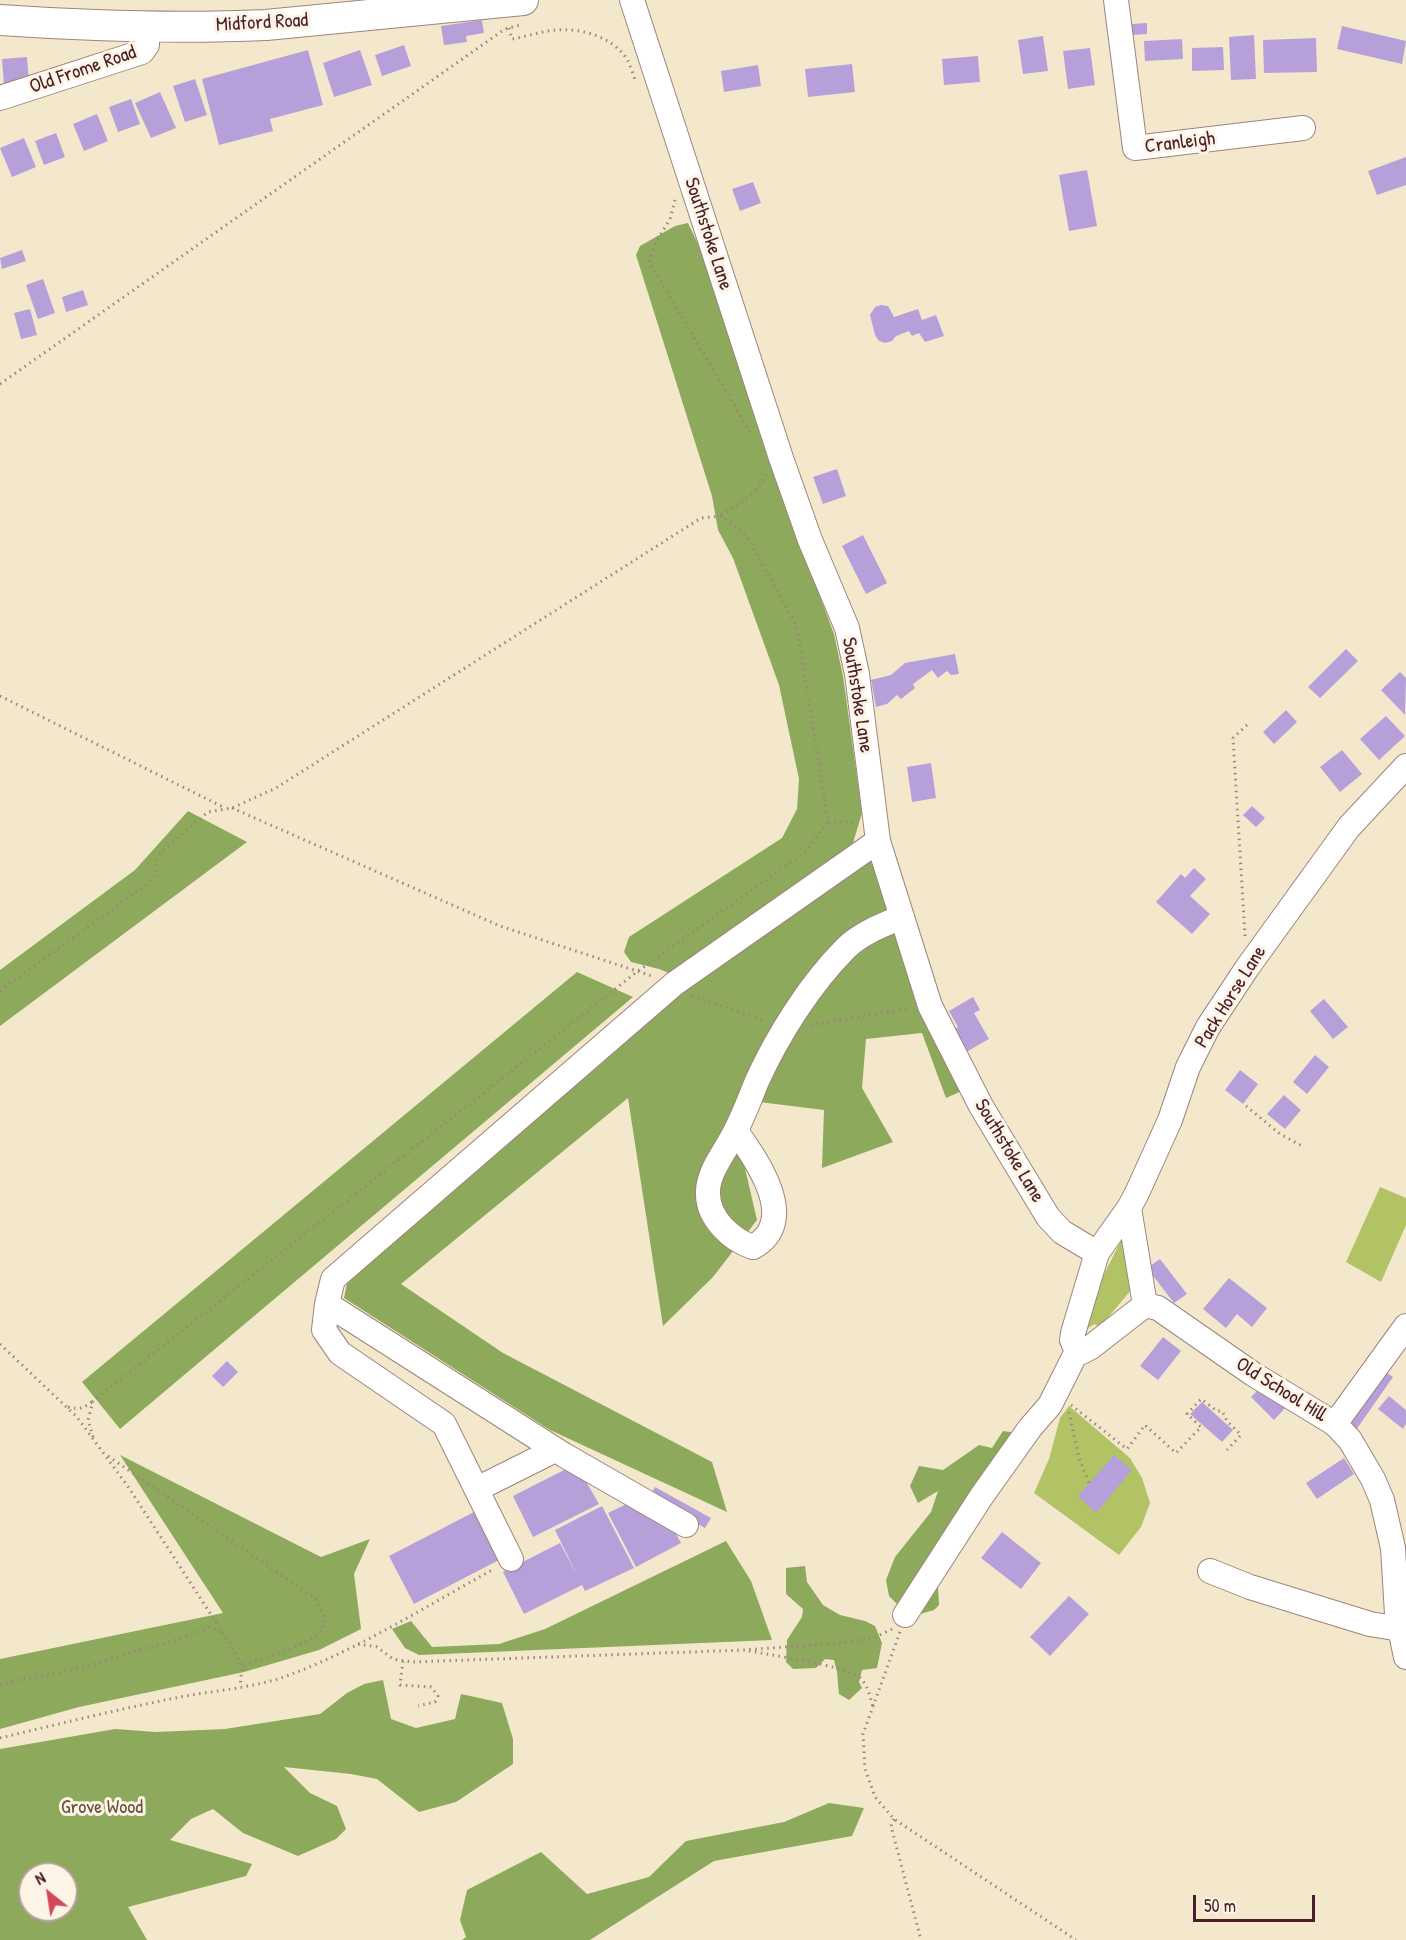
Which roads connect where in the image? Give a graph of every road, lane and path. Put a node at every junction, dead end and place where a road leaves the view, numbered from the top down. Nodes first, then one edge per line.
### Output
1 (632, 0) edge
2 (1116, 0) edge
3 (524, 12) edge
4 (0, 20) edge
5 (147, 26) junction
6 (509, 28) junction
7 (640, 91) dead end
8 (0, 98) edge
9 (1303, 128) dead end
10 (675, 198) dead end
11 (0, 384) edge
12 (752, 435) dead end
13 (781, 458) junction
14 (721, 516) junction
15 (0, 696) edge
16 (1248, 724) dead end
17 (1406, 766) edge
18 (232, 808) junction
19 (828, 822) junction
20 (874, 843) junction
21 (902, 917) junction
22 (1247, 968) junction
23 (638, 971) junction
24 (674, 984) junction
25 (0, 991) edge
26 (916, 1007) dead end
27 (788, 1025) junction
28 (1246, 1106) dead end
29 (736, 1131) dead end
30 (1305, 1147) dead end
31 (1129, 1208) junction
32 (1097, 1253) junction
33 (327, 1304) junction
34 (1145, 1305) junction
35 (1406, 1326) edge
36 (0, 1344) edge
37 (1077, 1351) junction
38 (93, 1401) junction
39 (65, 1406) junction
40 (1335, 1424) junction
41 (94, 1440) junction
42 (555, 1450) junction
43 (1227, 1450) dead end
44 (104, 1453) junction
45 (1089, 1483) dead end
46 (477, 1489) junction
47 (686, 1524) dead end
48 (512, 1559) joint
49 (1210, 1571) dead end
50 (906, 1616) junction
51 (1400, 1629) junction
52 (223, 1634) junction
53 (358, 1644) junction
54 (744, 1650) junction
55 (1406, 1657) edge
56 (403, 1661) junction
57 (242, 1666) junction
58 (0, 1684) edge
59 (240, 1687) junction
60 (418, 1706) dead end
61 (873, 1709) junction
62 (0, 1738) edge
63 (894, 1819) junction
64 (921, 1940) edge
65 (1076, 1940) edge

1 - 13 street, Southstoke Lane
2 - 9 street, Cranleigh
3 - 5 main road, Midford Road
3 - 6 path
4 - 5 main road, Midford Road
5 - 8 street, Old Frome Road
6 - 7 path
6 - 11 path
10 - 12 path
13 - 14 path
13 - 20 street, Southstoke Lane
14 - 18 path
14 - 19 path
15 - 18 path
16 - 22 path
17 - 22 street, Pack Horse Lane
18 - 23 path
18 - 25 path
19 - 20 path
19 - 23 path
20 - 21 street, Southstoke Lane
20 - 24 street
21 - 27 street
21 - 32 street, Southstoke Lane
22 - 31 street, Pack Horse Lane
23 - 24 path
23 - 38 path
24 - 27 path
24 - 33 street
26 - 27 path
27 - 29 street
28 - 30 path
31 - 32 street, Pack Horse Lane
31 - 34 street
32 - 37 street, Pack Horse Lane
33 - 42 street
33 - 46 street
34 - 37 street
34 - 40 street, Old School Hill
35 - 40 street
36 - 39 path
37 - 50 street
38 - 39 path
38 - 41 path
39 - 41 path
40 - 51 street, Old School Hill
41 - 44 path
42 - 46 street
42 - 47 street
43 - 45 path
44 - 52 path
44 - 57 path
46 - 48 street
48 - 53 path
49 - 51 street
50 - 54 path
50 - 61 path
51 - 55 street, Old School Hill
52 - 57 path
52 - 58 path
53 - 56 path
53 - 59 path
54 - 56 path
54 - 61 path
56 - 60 path
57 - 59 path
59 - 62 path
61 - 63 path
63 - 64 path
63 - 65 path

